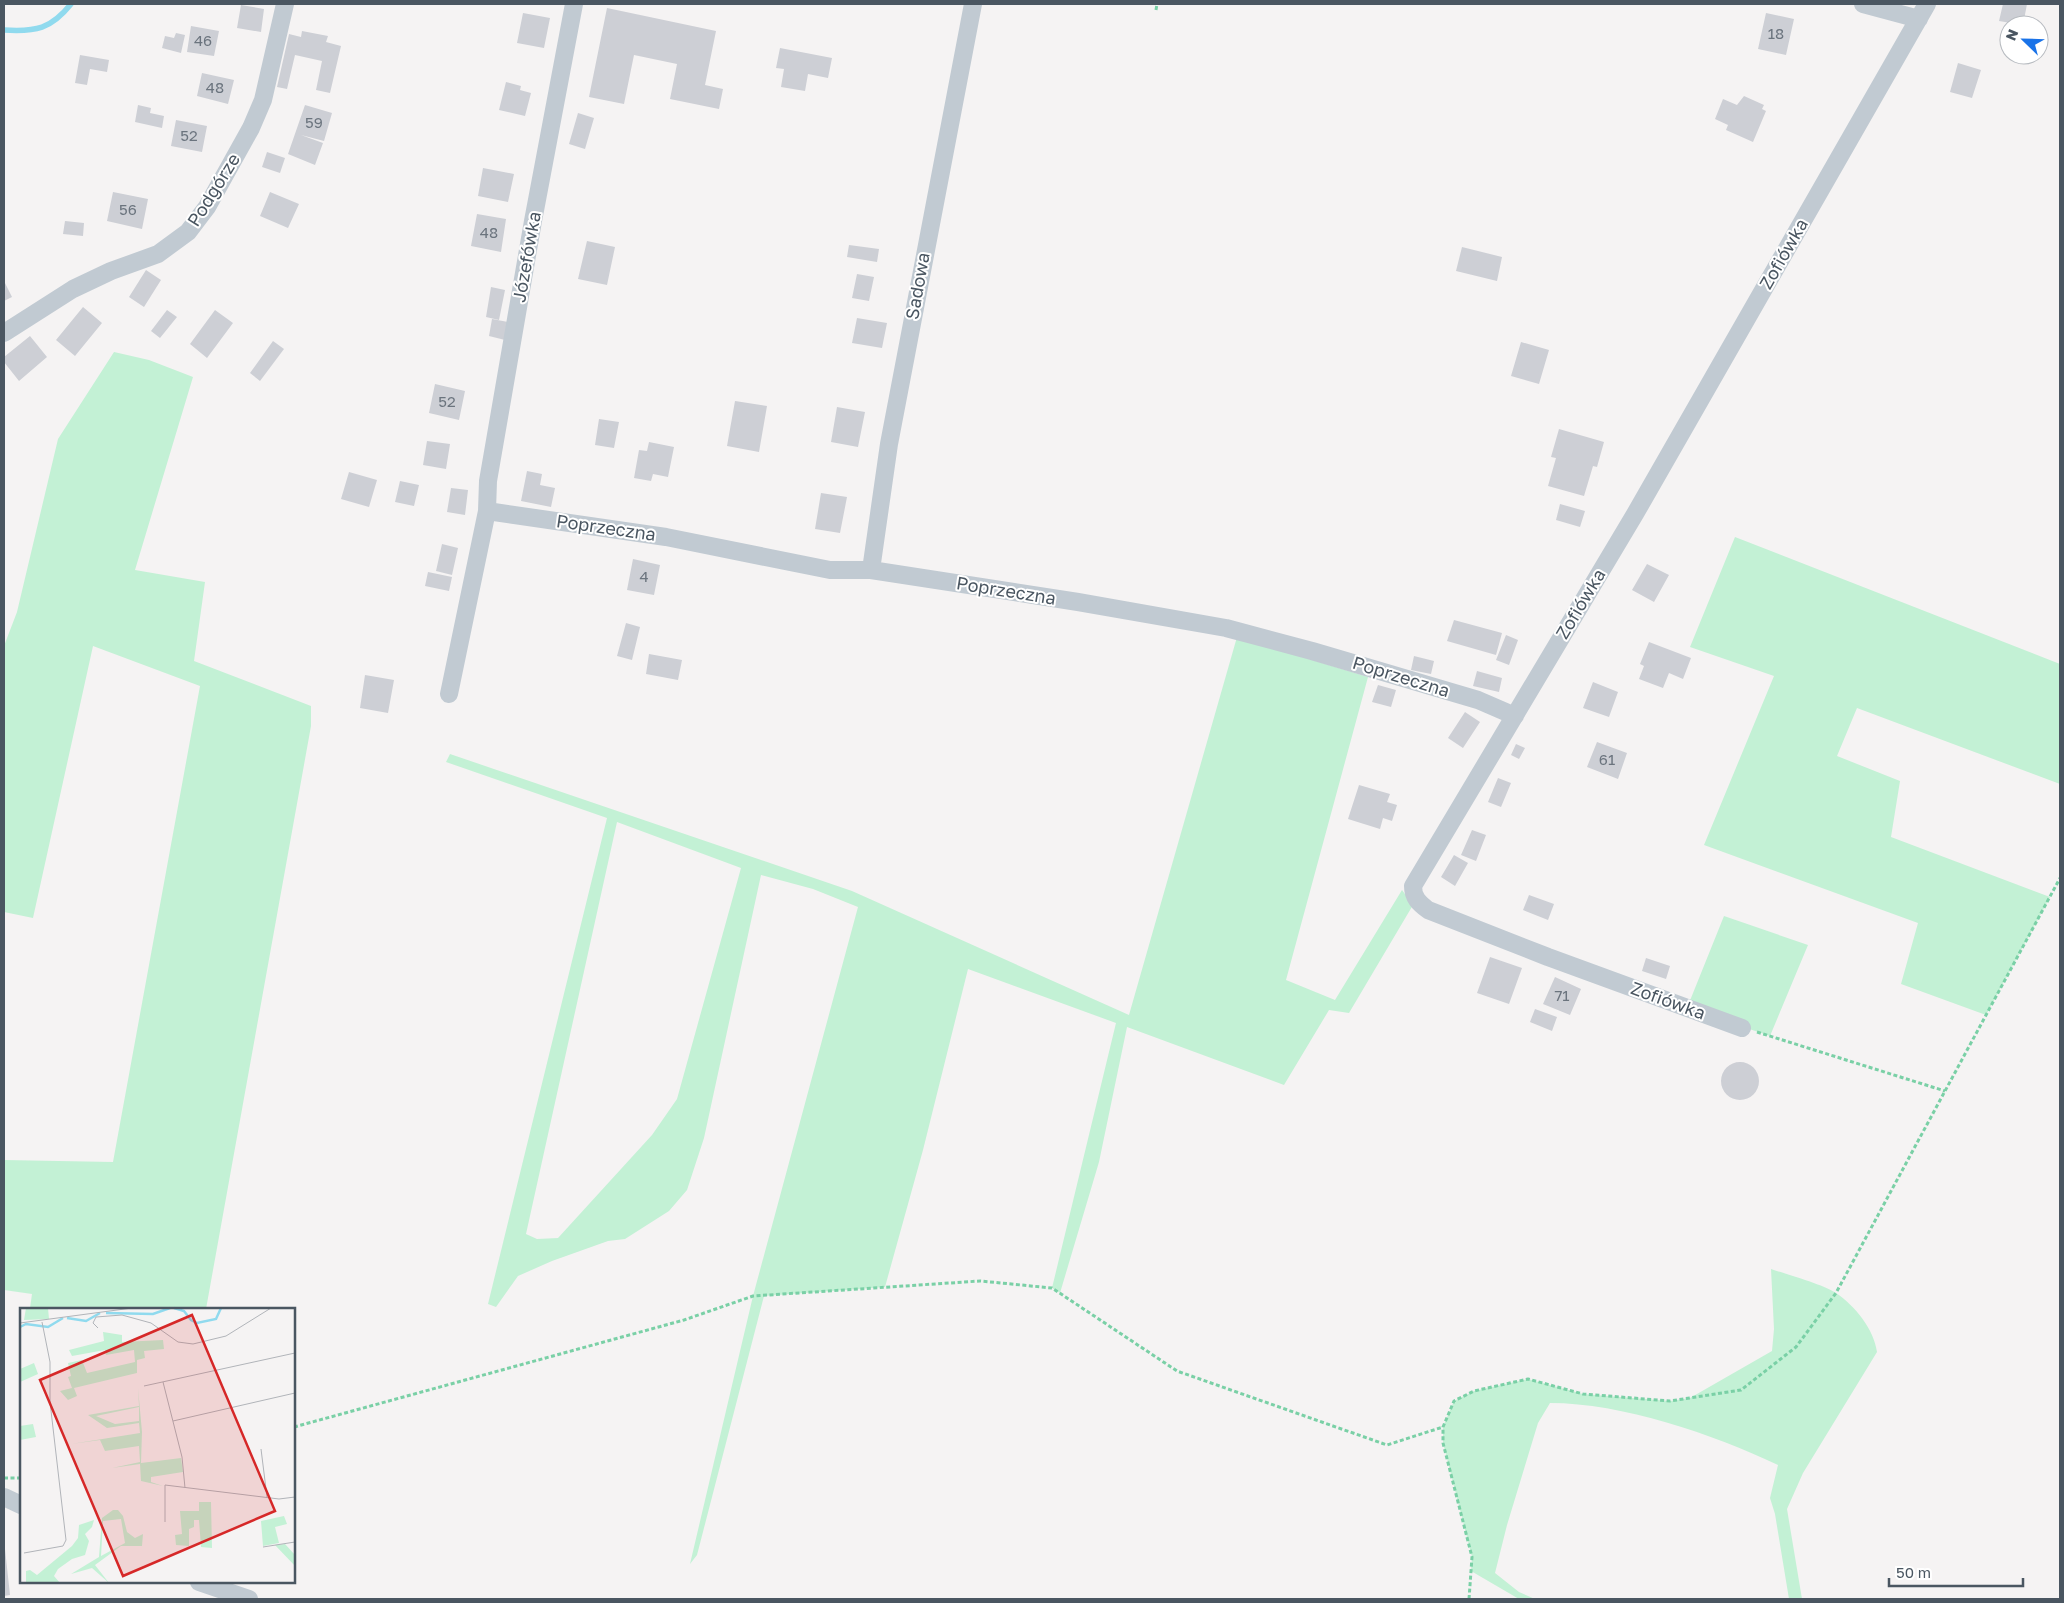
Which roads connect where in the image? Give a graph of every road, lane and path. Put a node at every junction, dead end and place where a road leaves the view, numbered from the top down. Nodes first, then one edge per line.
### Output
1 (285, 4) edge
2 (574, 4) edge
3 (973, 4) edge
4 (1158, 4) edge
5 (1863, 4) edge
6 (1927, 4) edge
7 (1156, 10) dead end
8 (1919, 19) junction
9 (4, 334) edge
10 (487, 510) junction
11 (871, 570) junction
12 (449, 694) dead end
13 (1515, 716) junction
14 (2060, 878) edge
15 (1742, 1028) joint
16 (1945, 1091) junction
17 (295, 1427) edge
18 (1443, 1427) junction
19 (4, 1478) edge
20 (20, 1478) edge
21 (4, 1497) edge
22 (20, 1505) edge
23 (202, 1583) edge
24 (249, 1599) edge
25 (1469, 1599) edge

1 - 9 street, Podgórze
2 - 10 street, Józefówka
3 - 11 street, Sadowa
4 - 7 path
5 - 8 street
6 - 8 street, Zofiówka
8 - 13 street, Zofiówka
10 - 11 street, Poprzeczna
10 - 12 street, Józefówka
11 - 13 street, Poprzeczna
13 - 15 street, Zofiówka
14 - 16 path
15 - 16 path
16 - 18 path
17 - 18 path
18 - 25 path
19 - 20 path
21 - 22 street
23 - 24 street

